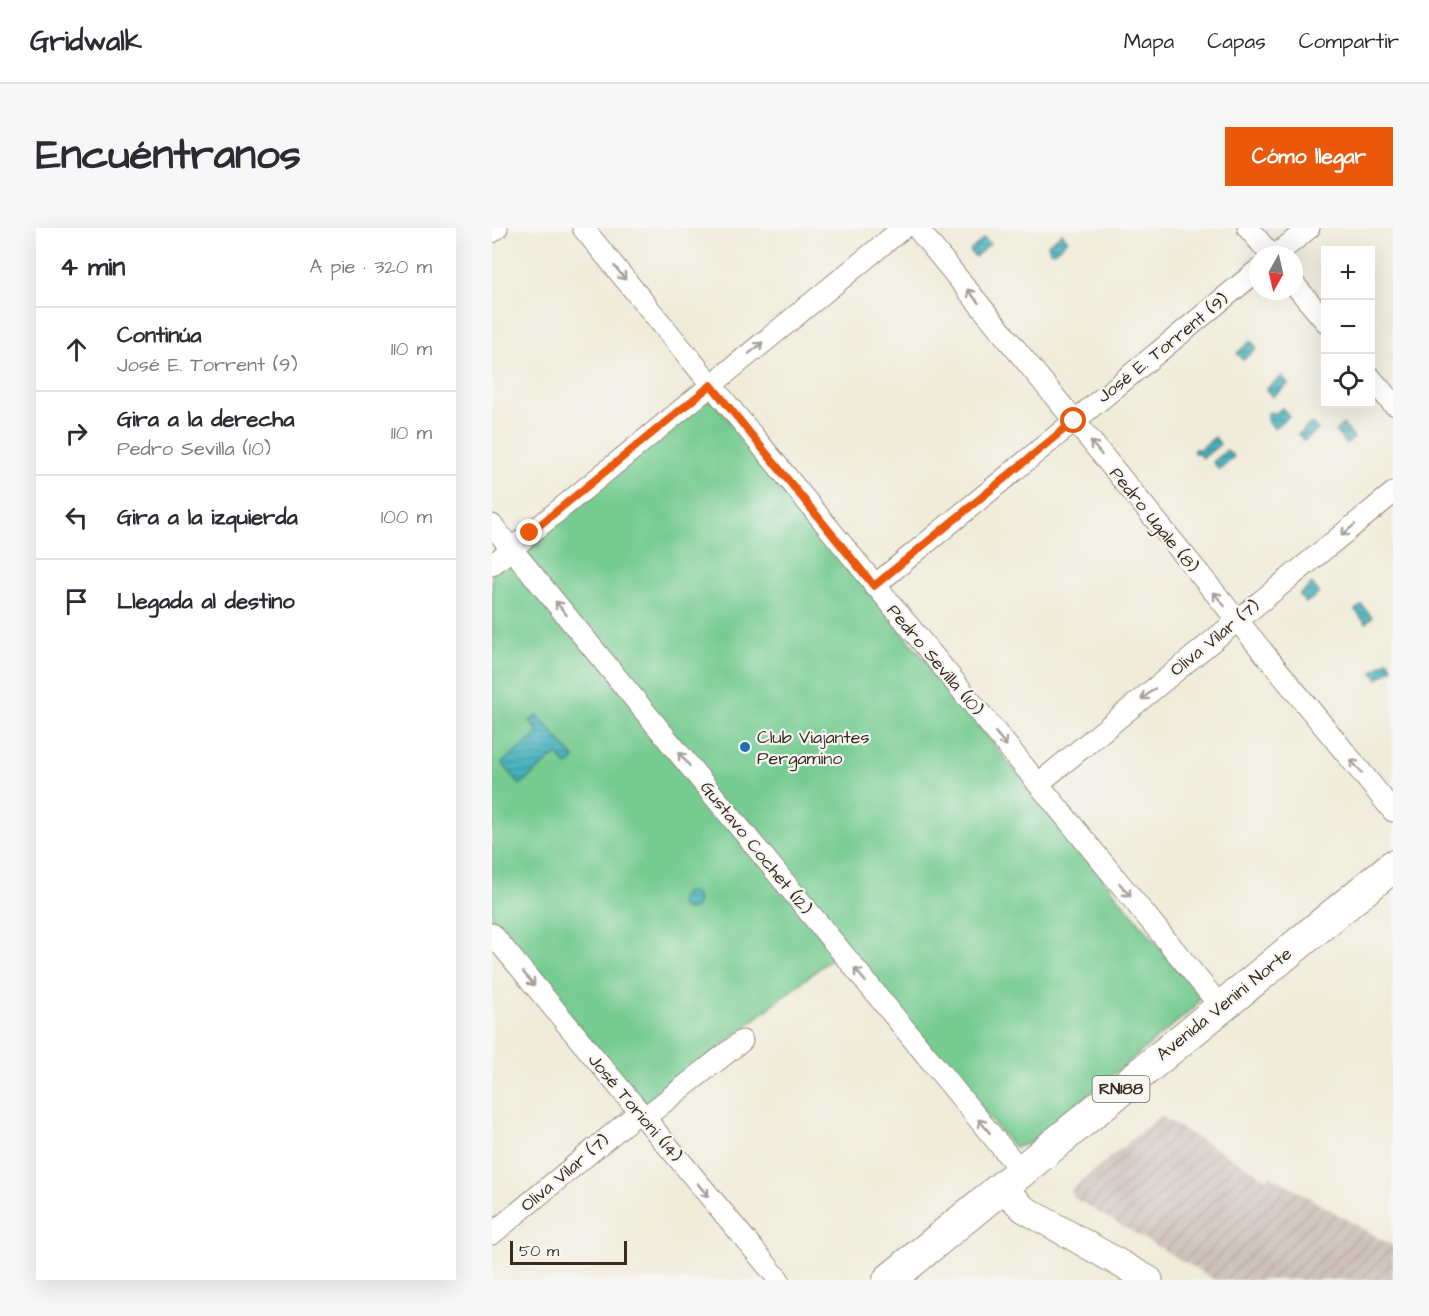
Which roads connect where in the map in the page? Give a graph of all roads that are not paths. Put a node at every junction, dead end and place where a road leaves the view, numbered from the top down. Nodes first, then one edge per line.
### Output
1 (497, 228) edge
2 (583, 228) edge
3 (903, 228) edge
4 (917, 228) edge
5 (1248, 228) edge
6 (1309, 228) edge
7 (492, 232) edge
8 (1263, 246) edge
9 (1287, 246) edge
10 (1249, 277) edge
11 (1303, 295) edge
12 (1321, 316) edge
13 (1375, 382) edge
14 (711, 385) junction
15 (1393, 404) edge
16 (1074, 421) junction
17 (1393, 493) edge
18 (492, 525) edge
19 (512, 549) junction
20 (492, 565) edge
21 (874, 586) junction
22 (1236, 621) junction
23 (1038, 784) junction
24 (1393, 811) edge
25 (1393, 866) edge
26 (492, 934) edge
27 (1221, 1007) junction
28 (742, 1041) dead end
29 (641, 1115) junction
30 (1011, 1179) junction
31 (492, 1234) edge
32 (779, 1280) edge
33 (890, 1280) edge
34 (1149, 1280) edge

1 - 7 street
2 -> 14 street, Pedro Sevilla (10)
14 -> 3 street
16 -> 4 street, Pedro Ugale (8)
5 - 8 street
6 - 9 street
10 - 16 street, José E. Torrent (9)
11 - 12 street
13 - 15 street
14 - 19 street
14 - 21 street, Pedro Sevilla (10)
16 - 21 street, José E. Torrent (9)
22 -> 16 street, Pedro Ugale (8)
17 -> 22 street, Oliva Vilar (7)
18 - 19 street, Gustavo Cochet (12)
19 - 20 street
30 -> 19 street, Gustavo Cochet (12)
21 -> 23 street, Pedro Sevilla (10)
22 -> 23 street, Oliva Vilar (7)
24 -> 22 street, Pedro Ugale (8)
23 -> 27 street, Pedro Sevilla (10)
25 - 27 highway, Avenida Venini Norte / RN188
26 -> 29 street, José Torioni (14)
27 - 30 highway, Avenida Venini Norte / RN188
28 - 29 street, Oliva Vilar (7)
29 - 31 street, Oliva Vilar (7)
29 -> 32 street, José Torioni (14)
30 - 33 highway, Avenida Venini Norte / RN188
30 - 34 main road

